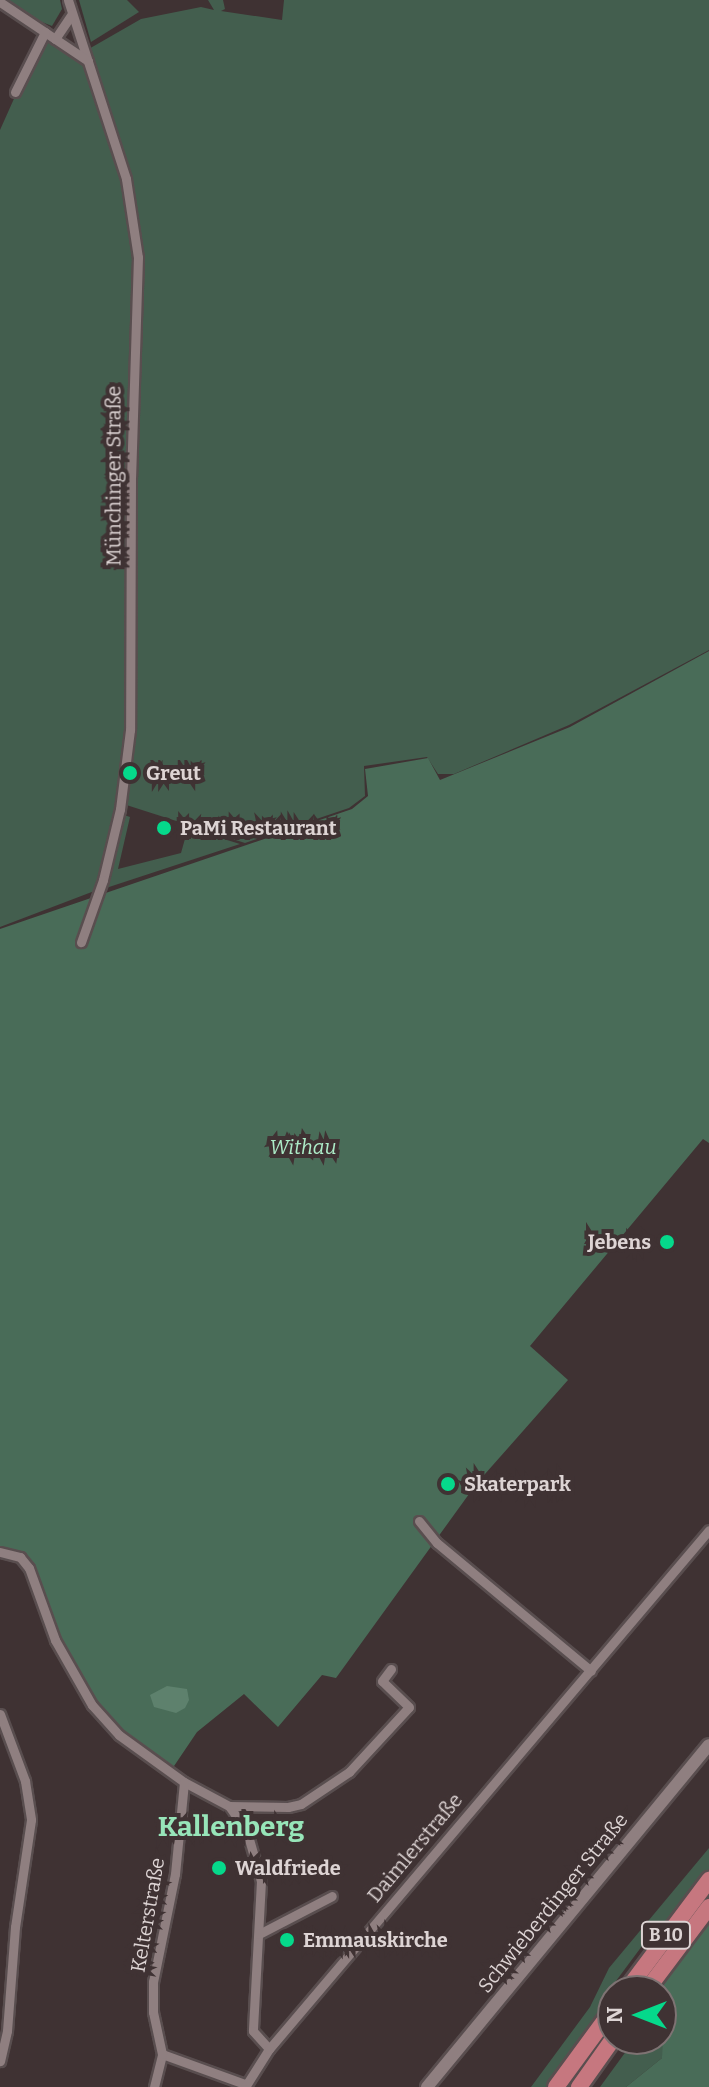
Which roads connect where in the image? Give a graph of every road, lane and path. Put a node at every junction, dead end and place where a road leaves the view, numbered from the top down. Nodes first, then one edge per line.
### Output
1 (68, 0) edge
2 (0, 2) edge
3 (72, 14) junction
4 (45, 32) junction
5 (55, 39) junction
6 (88, 61) junction
7 (15, 92) dead end
8 (81, 942) dead end
9 (419, 1521) dead end
10 (709, 1530) edge
11 (0, 1552) edge
12 (391, 1669) dead end
13 (591, 1671) junction
14 (0, 1714) edge
15 (709, 1745) edge
16 (184, 1782) junction
17 (229, 1806) junction
18 (709, 1880) edge
19 (332, 1896) dead end
20 (709, 1907) edge
21 (259, 1934) junction
22 (638, 1975) edge
23 (658, 1975) edge
24 (597, 2031) edge
25 (269, 2049) junction
26 (162, 2054) junction
27 (602, 2055) edge
28 (0, 2061) edge
29 (245, 2086) edge
30 (154, 2087) edge
31 (427, 2087) edge
32 (556, 2087) edge
33 (579, 2087) edge

1 - 3 street, Münchinger Straße
2 - 4 street
3 - 5 street
3 - 6 street, Münchinger Straße
4 - 5 street
4 - 7 street
5 - 6 street
6 - 8 street, Münchinger Straße
9 - 13 street
10 - 13 street, Daimlerstraße
11 - 16 street
12 - 17 street
13 - 25 street, Daimlerstraße
14 - 28 street
15 - 31 street, Schwieberdinger Straße
16 - 17 street
16 - 26 street, Kelterstraße
17 - 21 street
18 - 22 highway, B 10
19 - 21 street
20 - 23 highway, B 10
21 - 25 street
24 - 32 highway
25 - 29 street, Daimlerstraße
26 - 29 street
26 - 30 street, Kelterstraße
27 - 33 highway

